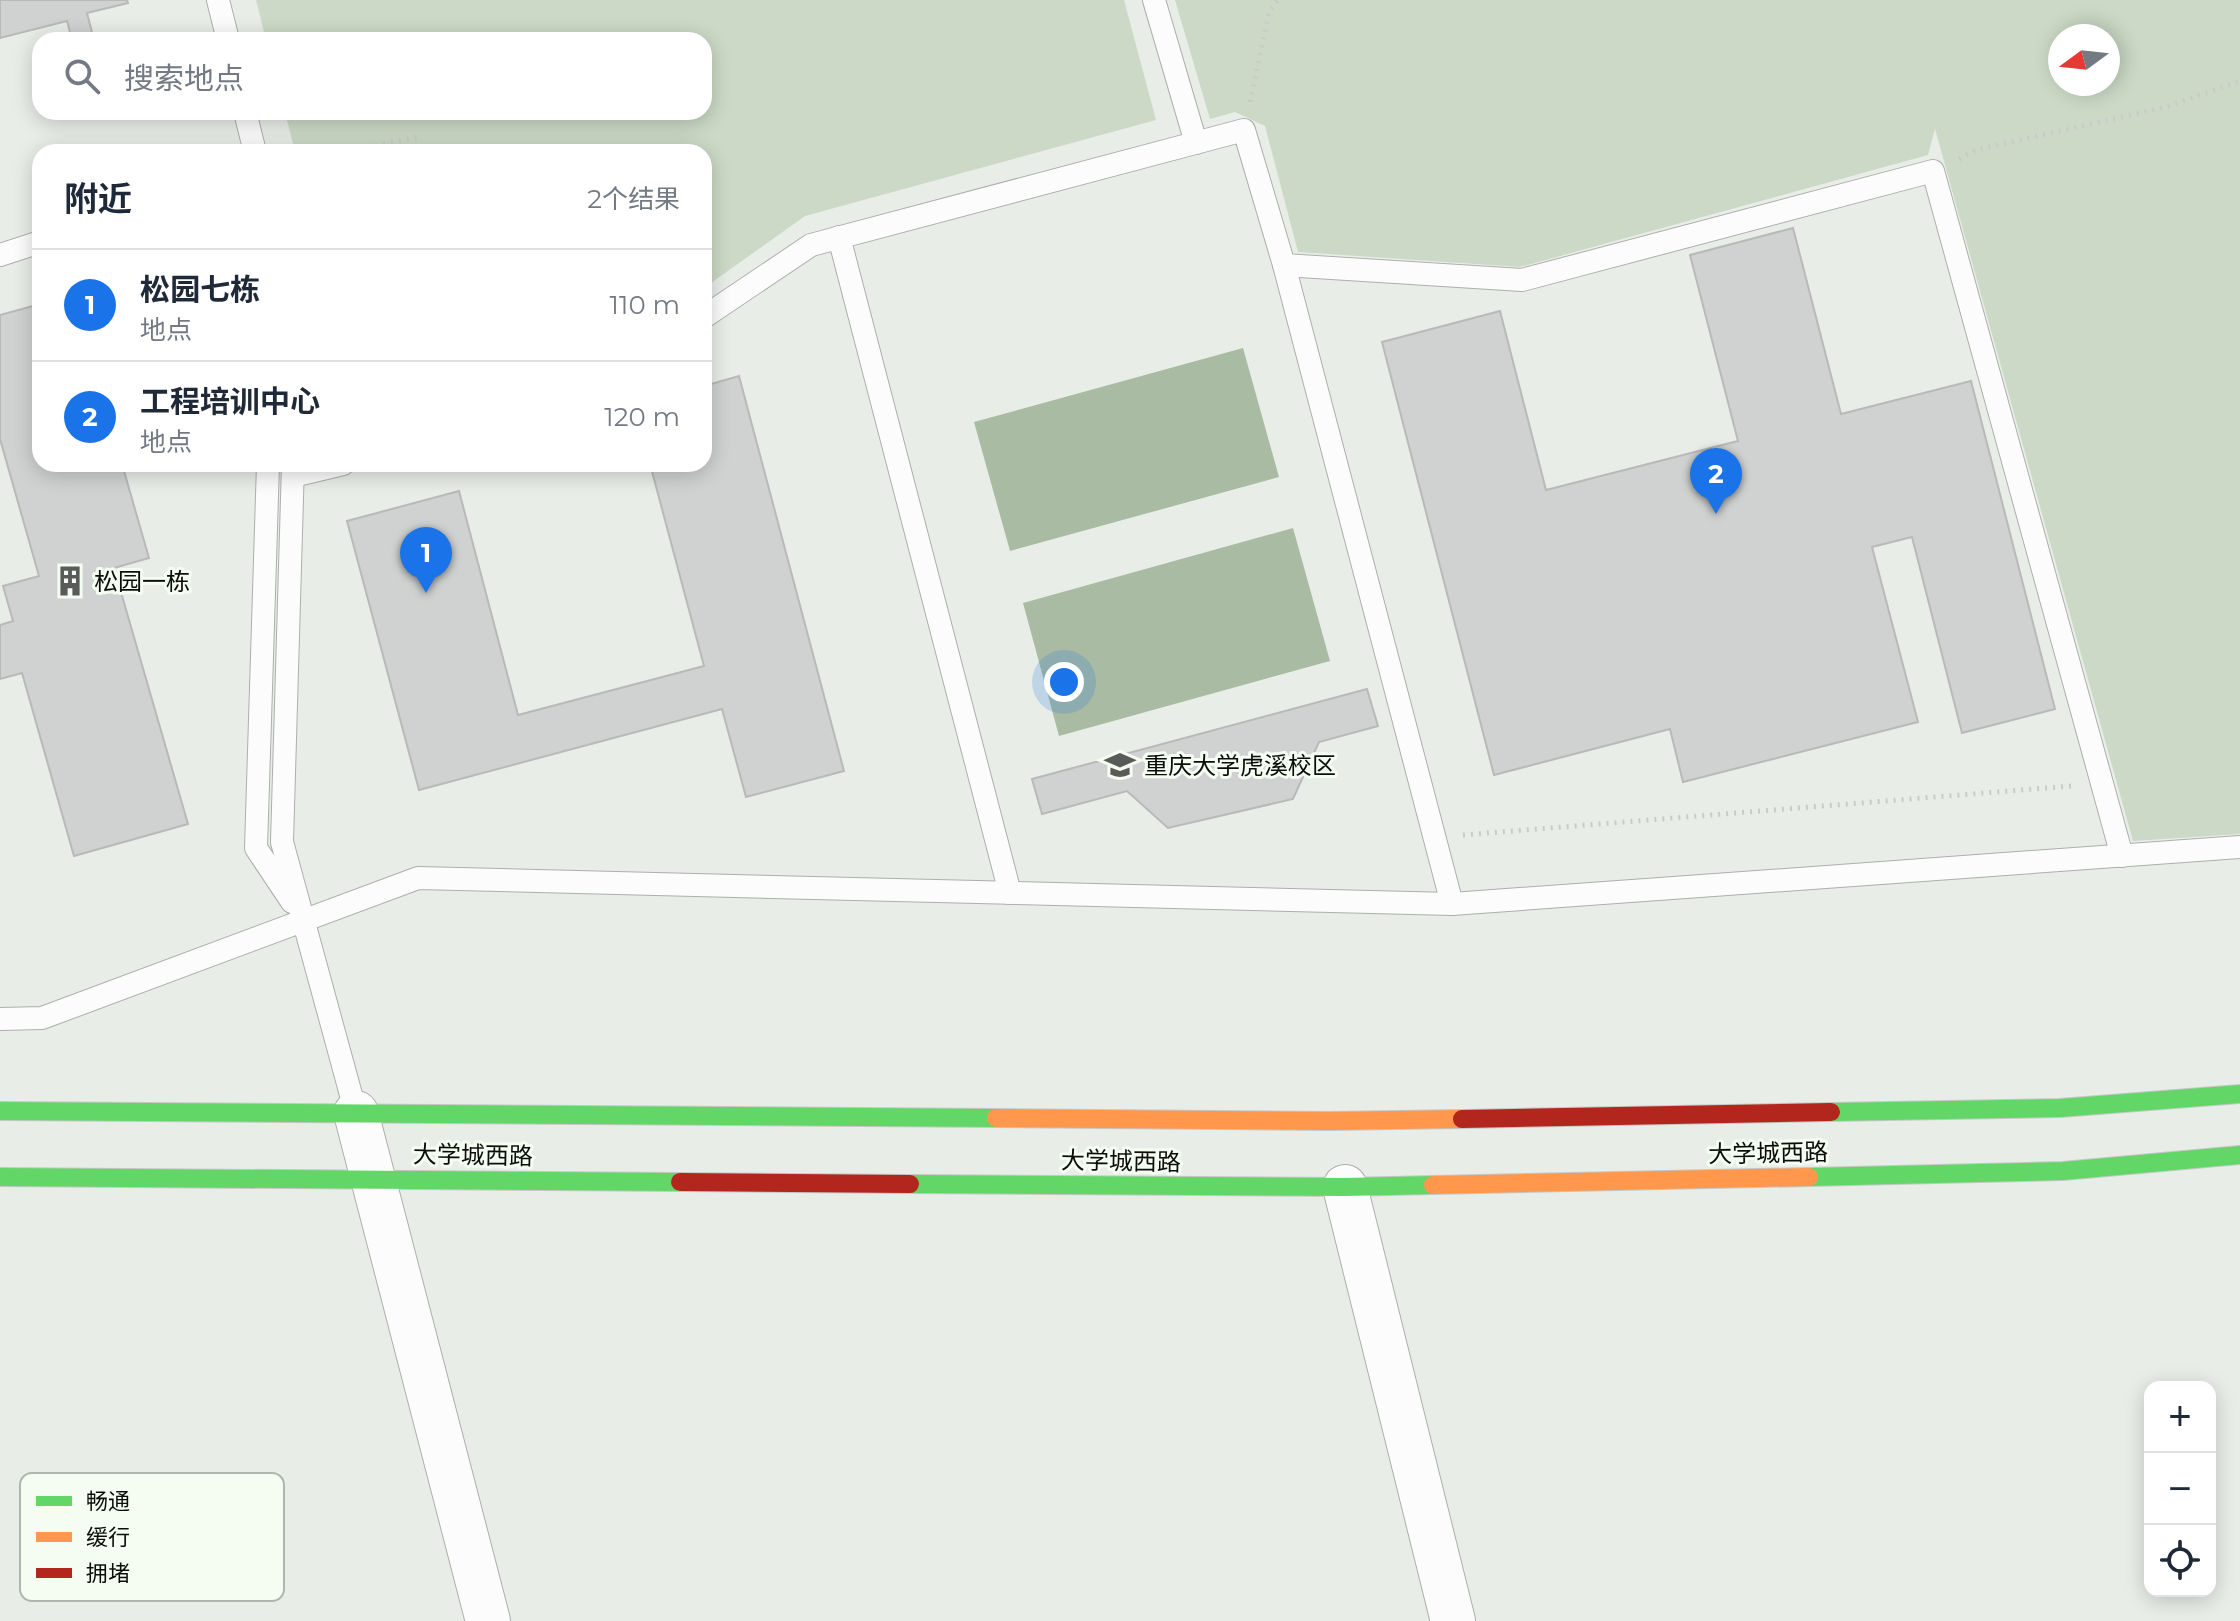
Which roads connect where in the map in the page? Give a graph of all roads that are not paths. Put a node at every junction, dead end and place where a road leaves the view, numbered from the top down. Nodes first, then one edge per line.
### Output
1 (218, 0) edge
2 (1154, 0) edge
3 (226, 32) edge
4 (247, 120) edge
5 (1196, 143) junction
6 (253, 144) edge
7 (839, 237) junction
8 (32, 245) edge
9 (0, 255) edge
10 (1284, 265) junction
11 (712, 312) edge
12 (268, 472) edge
13 (293, 472) edge
14 (2240, 847) edge
15 (2122, 856) junction
16 (1010, 893) junction
17 (1452, 904) junction
18 (304, 920) junction
19 (0, 1019) edge
20 (2240, 1094) edge
21 (0, 1111) edge
22 (356, 1113) junction
23 (2240, 1155) edge
24 (0, 1177) edge
25 (372, 1178) junction
26 (1345, 1187) junction
27 (488, 1621) edge
28 (1453, 1621) edge

1 - 3 lane
2 - 5 lane
4 - 6 lane
5 - 7 lane
5 - 10 lane
7 - 11 lane
7 - 16 lane
8 - 9 lane
10 - 15 lane
10 - 17 lane
12 - 18 lane
13 - 18 lane
14 - 15 lane
15 - 17 lane
16 - 17 lane
16 - 18 lane
18 - 19 lane
18 - 22 lane
20 - 22 main road, 大学城西路
21 - 22 main road, 大学城西路
22 - 25 street
23 - 26 main road, 大学城西路
24 - 25 main road, 大学城西路
25 - 26 main road, 大学城西路
25 - 27 street
26 - 28 street

